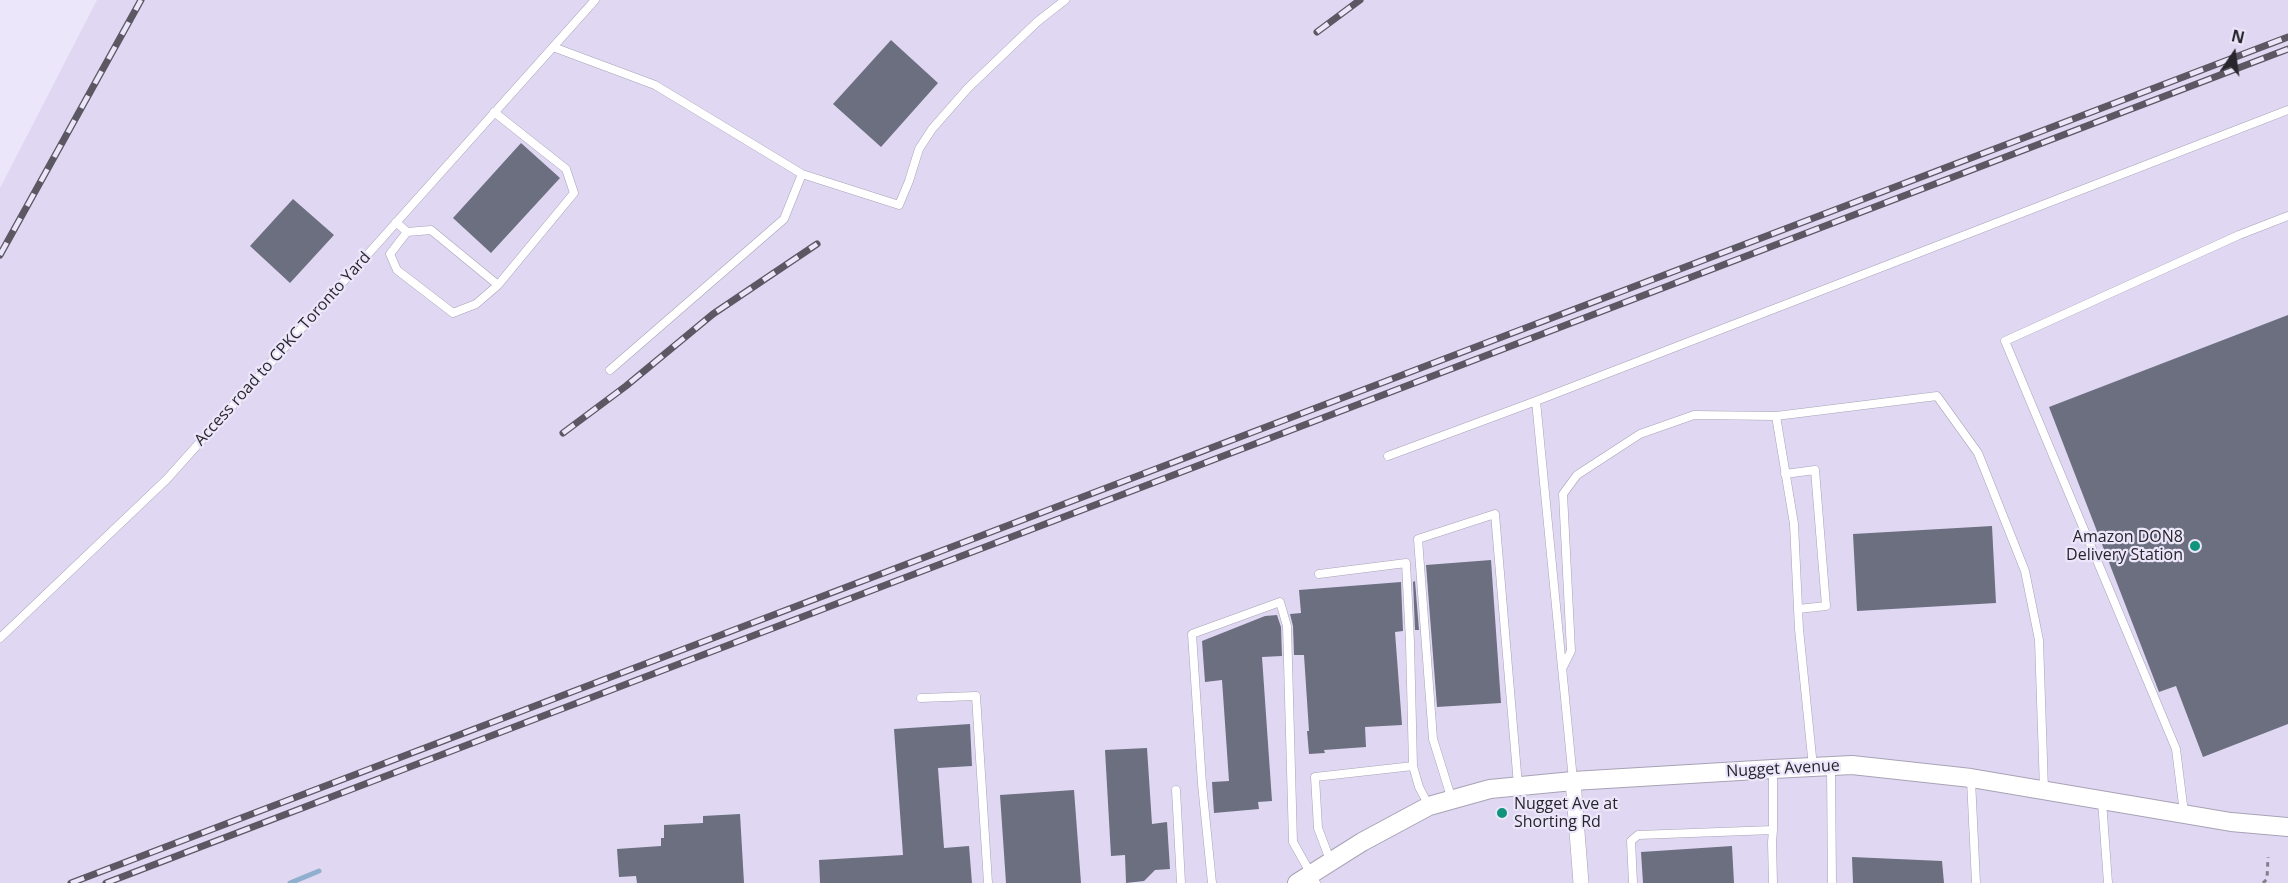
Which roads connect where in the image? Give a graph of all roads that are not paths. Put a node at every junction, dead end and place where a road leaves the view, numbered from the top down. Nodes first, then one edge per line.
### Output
1 (595, 0) edge
2 (1065, 0) edge
3 (553, 47) junction
4 (2288, 110) edge
5 (494, 112) junction
6 (802, 174) junction
7 (2288, 216) edge
8 (396, 222) junction
9 (407, 232) junction
10 (498, 285) junction
11 (610, 369) dead end
12 (1536, 401) junction
13 (1776, 416) junction
14 (1388, 456) dead end
15 (1785, 474) junction
16 (1319, 574) dead end
17 (1798, 609) junction
18 (0, 638) edge
19 (1563, 668) junction
20 (921, 698) dead end
21 (1413, 766) junction
22 (1822, 766) junction
23 (1773, 769) junction
24 (1971, 778) junction
25 (1573, 781) junction
26 (1518, 787) junction
27 (1176, 790) dead end
28 (2044, 790) junction
29 (1452, 800) junction
30 (2102, 800) junction
31 (1429, 807) junction
32 (2184, 813) junction
33 (2288, 827) edge
34 (1773, 830) junction
35 (1330, 862) junction
36 (1308, 880) edge
37 (987, 883) edge
38 (1181, 883) edge
39 (1212, 883) edge
40 (1581, 883) edge
41 (1633, 883) edge
42 (1773, 883) edge
43 (1832, 883) edge
44 (1976, 883) edge
45 (2108, 883) edge

1 - 3 lane, Access road to CPKC Toronto Yard
2 - 6 lane
3 - 5 lane, Access road to CPKC Toronto Yard
3 - 6 lane
4 - 12 lane
5 - 8 lane, Access road to CPKC Toronto Yard
5 - 10 lane
6 - 11 lane
7 - 32 lane
8 - 9 lane
8 - 18 lane, Access road to CPKC Toronto Yard
9 - 10 lane
9 - 10 lane
12 - 14 lane
12 - 19 lane
13 - 15 lane
13 - 19 lane
13 - 28 lane
15 - 17 lane
15 - 17 lane
16 - 21 lane
17 - 22 lane
19 - 25 lane
20 - 37 lane
21 - 31 lane
21 - 35 lane
22 - 23 street, Nugget Avenue
22 - 24 street, Nugget Avenue
22 - 43 lane
23 - 25 street, Nugget Avenue
23 - 34 lane
24 - 28 street, Nugget Avenue
24 - 44 lane
25 - 26 street, Nugget Avenue
25 - 40 street
26 - 29 street, Nugget Avenue
26 - 29 lane
27 - 38 lane
28 - 30 street, Nugget Avenue
29 - 31 street, Nugget Avenue
30 - 32 street, Nugget Avenue
30 - 45 lane
31 - 35 street, Nugget Avenue
32 - 33 street, Nugget Avenue
34 - 41 lane
34 - 42 lane
35 - 36 street, Nugget Avenue
36 - 39 lane

